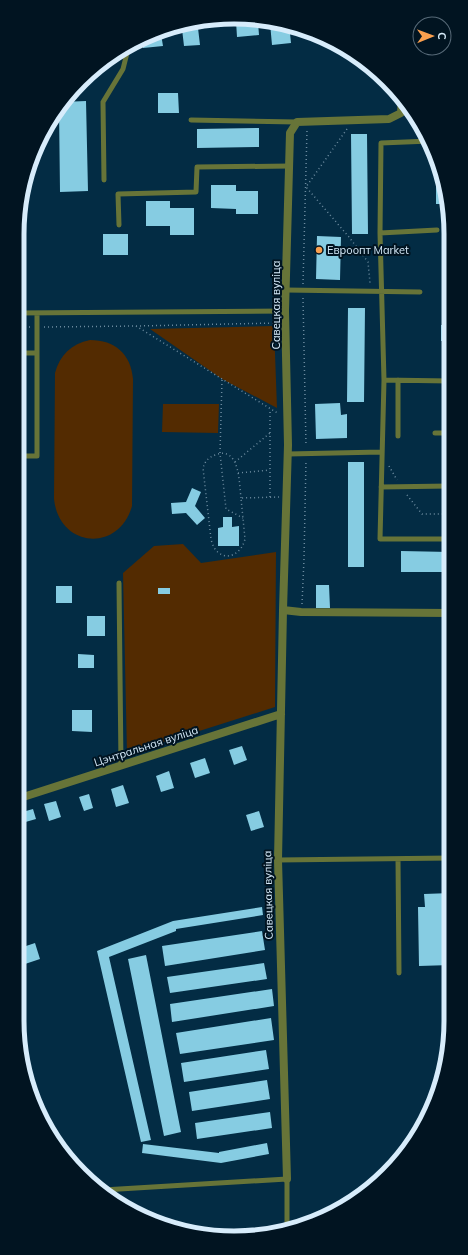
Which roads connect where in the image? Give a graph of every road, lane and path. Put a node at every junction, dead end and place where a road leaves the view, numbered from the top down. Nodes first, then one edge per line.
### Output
1 (127, 53) edge
2 (401, 107) edge
3 (191, 120) dead end
4 (354, 120) junction
5 (297, 122) junction
6 (307, 122) junction
7 (422, 141) edge
8 (290, 166) junction
9 (104, 180) dead end
10 (306, 187) junction
11 (119, 225) dead end
12 (437, 230) dead end
13 (380, 233) junction
14 (286, 290) junction
15 (303, 290) junction
16 (371, 291) junction
17 (383, 292) junction
18 (420, 292) dead end
19 (286, 311) junction
20 (24, 313) edge
21 (38, 313) junction
22 (286, 323) junction
23 (136, 326) junction
24 (24, 327) edge
25 (37, 327) junction
26 (24, 353) edge
27 (37, 353) junction
28 (222, 379) junction
29 (384, 380) junction
30 (398, 380) junction
31 (444, 381) edge
32 (270, 408) junction
33 (288, 420) junction
34 (270, 433) junction
35 (435, 433) dead end
36 (444, 433) edge
37 (398, 436) dead end
38 (381, 452) junction
39 (220, 453) junction
40 (306, 453) junction
41 (288, 454) junction
42 (24, 456) edge
43 (235, 462) junction
44 (270, 470) junction
45 (238, 473) junction
46 (444, 486) edge
47 (381, 487) junction
48 (287, 496) junction
49 (270, 497) junction
50 (241, 498) junction
51 (242, 518) junction
52 (444, 539) edge
53 (118, 583) dead end
54 (283, 610) junction
55 (301, 612) junction
56 (444, 613) edge
57 (282, 714) junction
58 (121, 765) junction
59 (24, 797) edge
60 (444, 858) edge
61 (398, 859) junction
62 (278, 860) junction
63 (399, 973) dead end
64 (286, 1179) junction
65 (108, 1190) edge
66 (287, 1224) edge

1 - 9 lane
2 - 4 street
3 - 5 lane
4 - 6 street
4 - 10 path
5 - 6 street
5 - 8 street, Савецкая вуліца
6 - 10 path
7 - 13 lane
8 - 11 lane
8 - 14 street, Савецкая вуліца
10 - 15 path
10 - 16 path
12 - 13 lane
13 - 17 lane
14 - 15 lane
14 - 19 street, Савецкая вуліца
15 - 16 lane
15 - 40 path
16 - 17 lane
17 - 18 lane
17 - 29 lane
19 - 21 lane
19 - 22 street, Савецкая вуліца
20 - 21 lane
21 - 25 lane
22 - 23 path
22 - 33 street, Савецкая вуліца
23 - 25 path
23 - 28 path
24 - 25 path
25 - 27 lane
26 - 27 lane
27 - 42 lane
28 - 32 path
28 - 39 path
29 - 30 lane
29 - 38 lane
30 - 31 lane
30 - 37 lane
32 - 33 path
32 - 34 path
33 - 41 street, Савецкая вуліца
34 - 43 path
34 - 44 path
35 - 36 lane
38 - 40 lane
38 - 47 lane
39 - 43 path
39 - 51 path
39 - 51 path
40 - 41 lane
40 - 55 path
41 - 48 street, Савецкая вуліца
43 - 45 path
44 - 45 path
44 - 49 path
45 - 50 path
46 - 47 lane
47 - 52 lane
48 - 49 path
48 - 54 street, Савецкая вуліца
49 - 50 path
50 - 51 path
53 - 58 lane
54 - 55 street
54 - 57 street, Савецкая вуліца
55 - 56 street
57 - 58 street, Цэнтральная вуліца
57 - 62 street, Савецкая вуліца
58 - 59 street, Цэнтральная вуліца
60 - 61 lane
61 - 62 lane
61 - 63 lane
62 - 64 street, Савецкая вуліца
64 - 65 lane
64 - 66 lane

